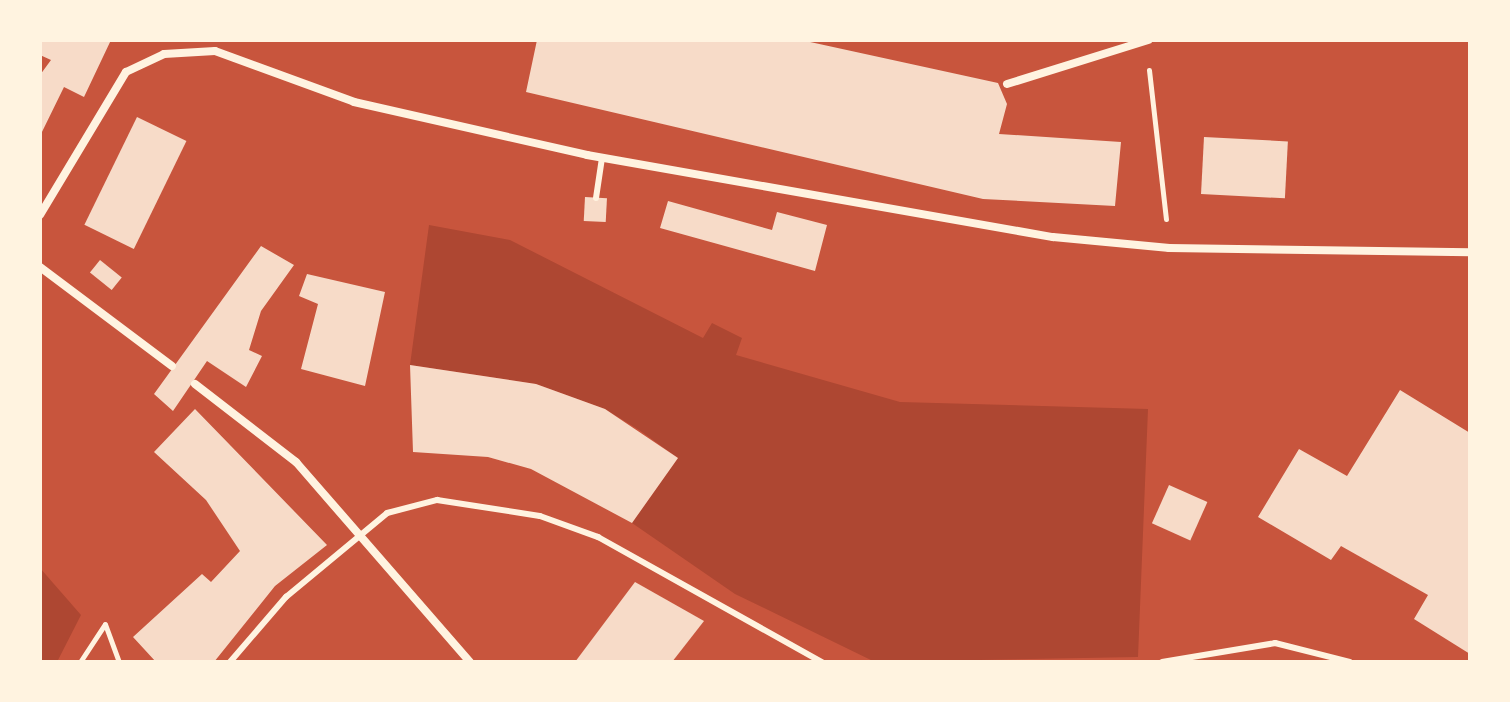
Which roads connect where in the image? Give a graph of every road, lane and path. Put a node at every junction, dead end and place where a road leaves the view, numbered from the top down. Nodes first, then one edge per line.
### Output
1 (1147, 40) edge
2 (1007, 84) dead end
3 (602, 158) junction
4 (596, 198) dead end
5 (40, 215) edge
6 (1169, 248) junction
7 (1470, 252) edge
8 (40, 267) edge
9 (172, 366) dead end
10 (195, 384) dead end
11 (363, 534) junction
12 (80, 662) edge
13 (119, 662) edge
14 (230, 662) edge
15 (470, 662) edge
16 (822, 662) edge
17 (1162, 662) edge
18 (1350, 662) edge

1 - 2 street
1 - 6 path
3 - 4 lane
3 - 5 street
3 - 6 street
6 - 7 street
8 - 9 street
10 - 11 street
11 - 14 lane
11 - 15 street
11 - 16 lane
12 - 13 path
17 - 18 lane

